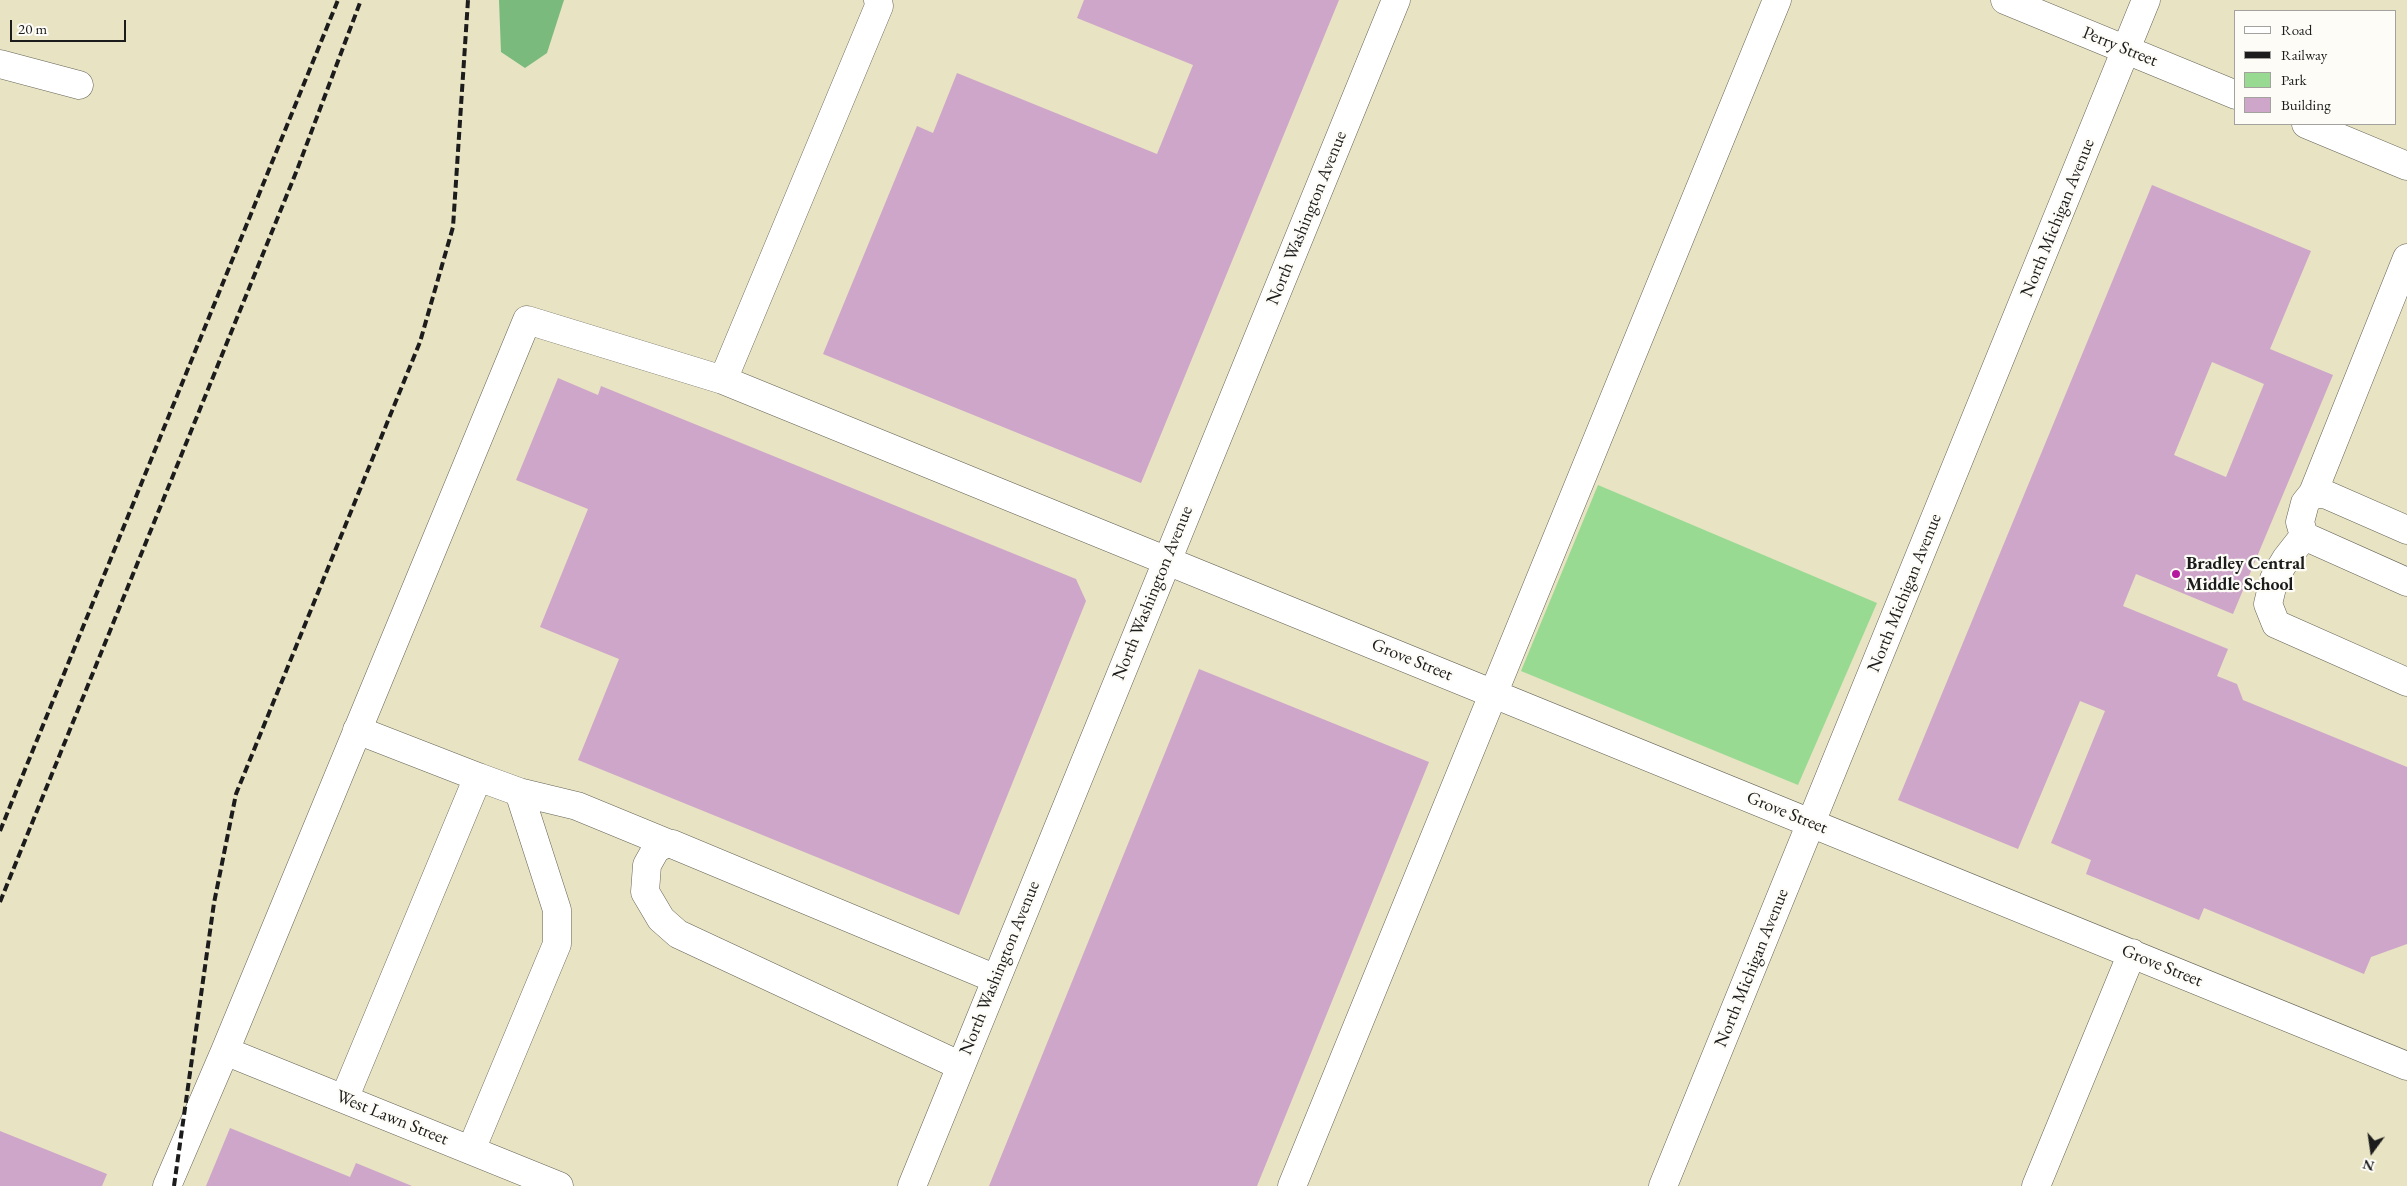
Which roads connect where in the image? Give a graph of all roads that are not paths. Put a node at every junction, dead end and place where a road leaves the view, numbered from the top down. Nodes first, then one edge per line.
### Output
1 (878, 0) edge
2 (1396, 0) edge
3 (1777, 0) edge
4 (2005, 0) edge
5 (2146, 0) edge
6 (2126, 50) junction
7 (0, 64) edge
8 (79, 84) dead end
9 (2234, 94) edge
10 (2308, 125) edge
11 (2407, 166) edge
12 (2407, 258) edge
13 (723, 380) junction
14 (2313, 493) junction
15 (2407, 530) edge
16 (2304, 536) junction
17 (1166, 560) junction
18 (2407, 582) edge
19 (2407, 682) edge
20 (1494, 693) junction
21 (357, 730) junction
22 (478, 777) junction
23 (520, 792) junction
24 (1811, 823) junction
25 (667, 843) junction
26 (2132, 953) junction
27 (996, 979) junction
28 (225, 1051) junction
29 (961, 1066) junction
30 (2407, 1066) edge
31 (344, 1099) junction
32 (470, 1150) junction
33 (167, 1186) edge
34 (559, 1186) edge
35 (912, 1186) edge
36 (1292, 1186) edge
37 (1663, 1186) edge
38 (2036, 1186) edge

1 - 13 street
2 - 17 street, North Washington Avenue
3 - 20 street
4 - 6 street, Perry Street
5 - 6 street, North Michigan Avenue
6 - 9 street, Perry Street
6 - 24 street, North Michigan Avenue
7 - 8 street
10 - 11 street
12 - 14 street
13 - 17 street, Grove Street
13 - 21 street, Grove Street
14 - 15 street
14 - 16 street
16 - 18 street
16 - 19 street
17 - 20 street, Grove Street
17 - 27 street, North Washington Avenue
20 - 24 street, Grove Street
20 - 36 street
21 - 22 street
21 - 28 street
22 - 23 street
22 - 31 street
23 - 25 street
23 - 32 street
24 - 26 street, Grove Street
24 - 37 street, North Michigan Avenue
25 - 27 street
25 - 29 street
26 - 30 street, Grove Street
26 - 38 street
27 - 29 street, North Washington Avenue
28 - 31 street, West Lawn Street
28 - 33 street
29 - 35 street, North Washington Avenue
31 - 32 street, West Lawn Street
32 - 34 street, West Lawn Street

